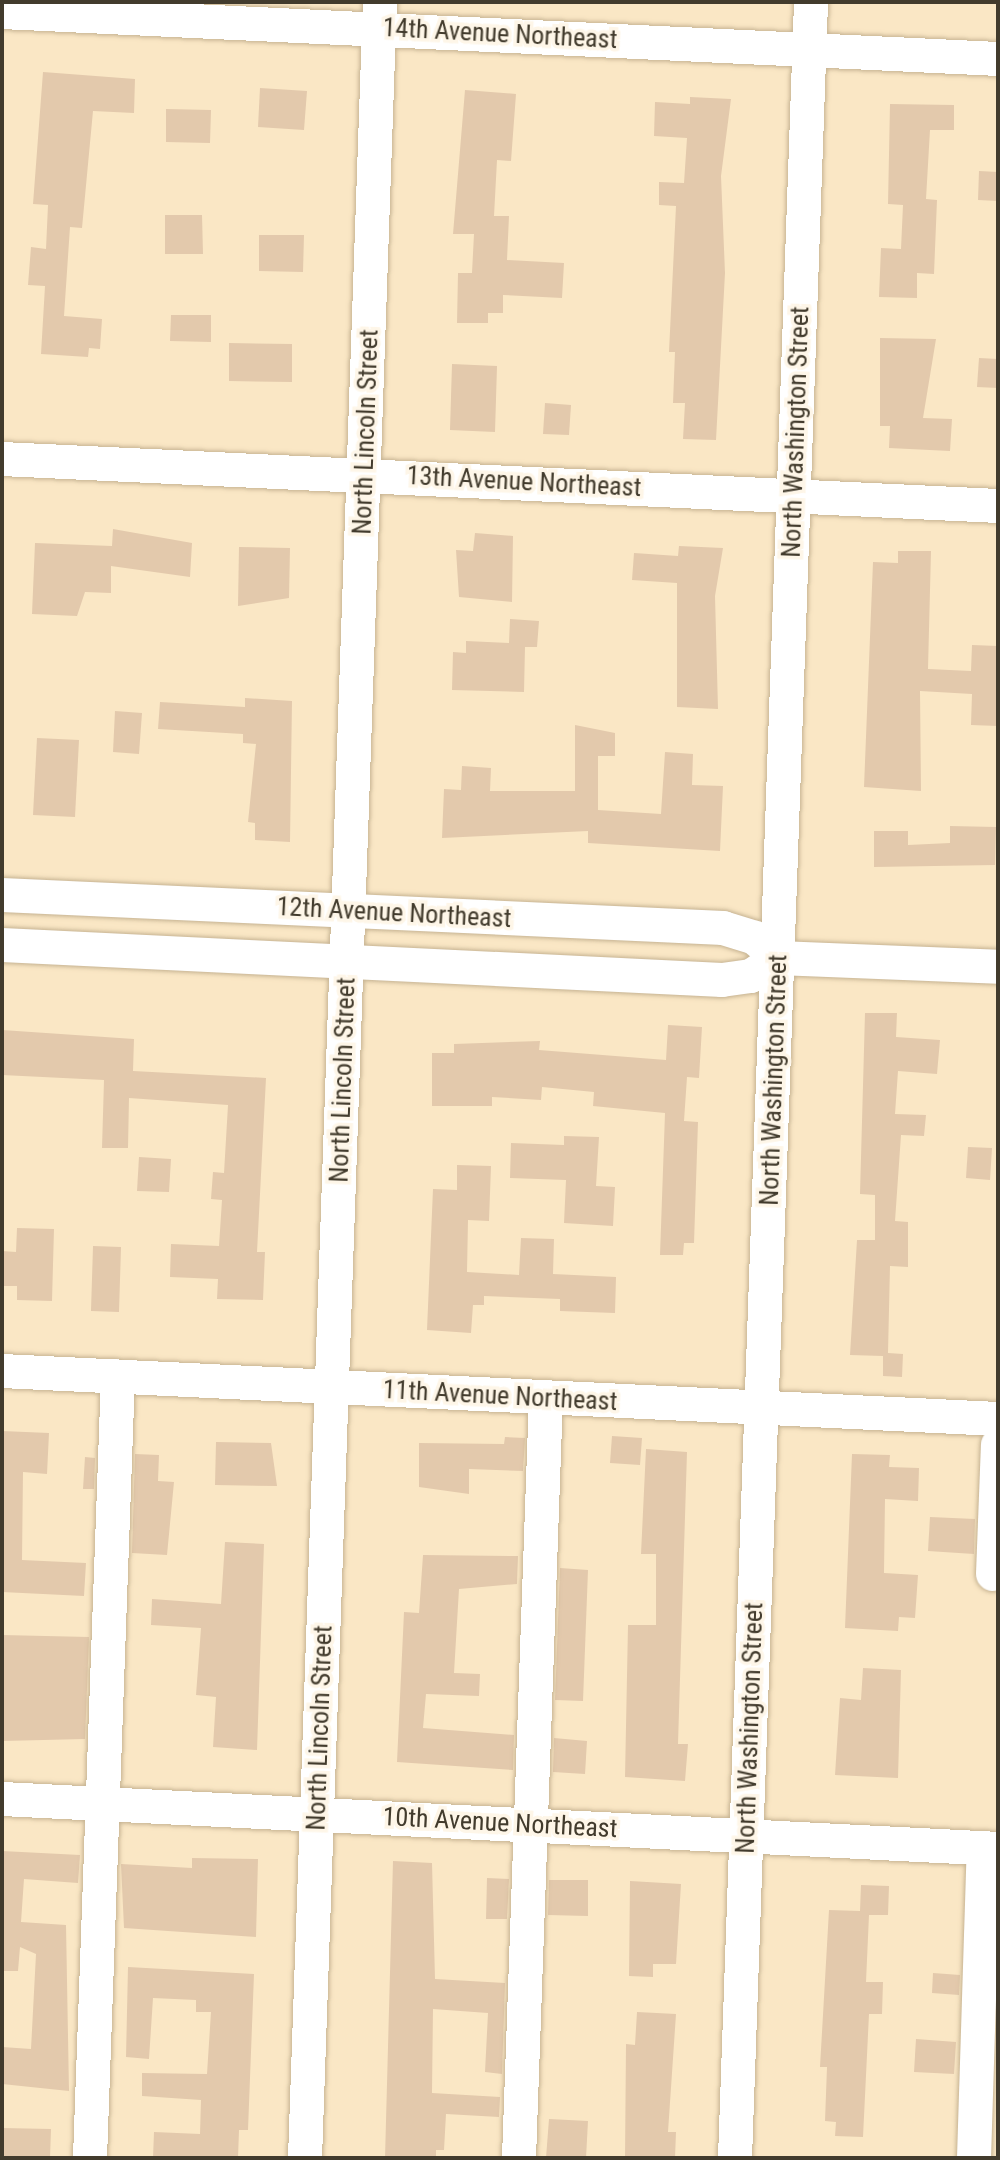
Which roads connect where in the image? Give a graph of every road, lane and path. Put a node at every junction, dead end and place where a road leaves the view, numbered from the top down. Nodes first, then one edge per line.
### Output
1 (811, 2) edge
2 (2, 12) edge
3 (379, 15) edge
4 (809, 48) junction
5 (998, 59) edge
6 (2, 459) edge
7 (365, 474) junction
8 (794, 497) junction
9 (998, 506) edge
10 (2, 895) edge
11 (348, 910) junction
12 (2, 945) edge
13 (778, 958) junction
14 (347, 962) junction
15 (998, 967) edge
16 (2, 1371) edge
17 (118, 1377) junction
18 (332, 1387) junction
19 (546, 1398) junction
20 (762, 1407) junction
21 (998, 1419) edge
22 (998, 1445) edge
23 (993, 1574) dead end
24 (2, 1799) edge
25 (102, 1804) junction
26 (318, 1814) junction
27 (533, 1825) junction
28 (746, 1837) junction
29 (991, 1849) edge
30 (90, 2158) edge
31 (305, 2158) edge
32 (519, 2158) edge
33 (735, 2158) edge
34 (974, 2158) edge

1 - 4 street, North Washington Street
2 - 3 street, 14th Avenue Northeast
3 - 4 street, 14th Avenue Northeast
3 - 7 street, North Lincoln Street
4 - 5 street, 14th Avenue Northeast
4 - 8 street, North Washington Street
6 - 7 street, 13th Avenue Northeast
7 - 8 street, 13th Avenue Northeast
7 - 11 street, North Lincoln Street
8 - 9 street, 13th Avenue Northeast
8 - 13 street, North Washington Street
10 - 11 street, 12th Avenue Northeast
11 - 13 street, 12th Avenue Northeast
11 - 14 street, North Lincoln Street
12 - 14 street, 12th Avenue Northeast
13 - 14 street, 12th Avenue Northeast
13 - 15 street
13 - 20 street, North Washington Street
14 - 18 street, North Lincoln Street
16 - 17 street, 11th Avenue Northeast
17 - 18 street, 11th Avenue Northeast
17 - 25 street
18 - 19 street, 11th Avenue Northeast
18 - 26 street, North Lincoln Street
19 - 20 street, 11th Avenue Northeast
19 - 27 street
20 - 21 street, 11th Avenue Northeast
20 - 28 street, North Washington Street
22 - 23 street
24 - 25 street, 10th Avenue Northeast
25 - 26 street, 10th Avenue Northeast
25 - 30 street
26 - 27 street, 10th Avenue Northeast
26 - 31 street, North Lincoln Street
27 - 28 street, 10th Avenue Northeast
27 - 32 street
28 - 29 street, 10th Avenue Northeast
28 - 33 street, North Washington Street
29 - 34 street

